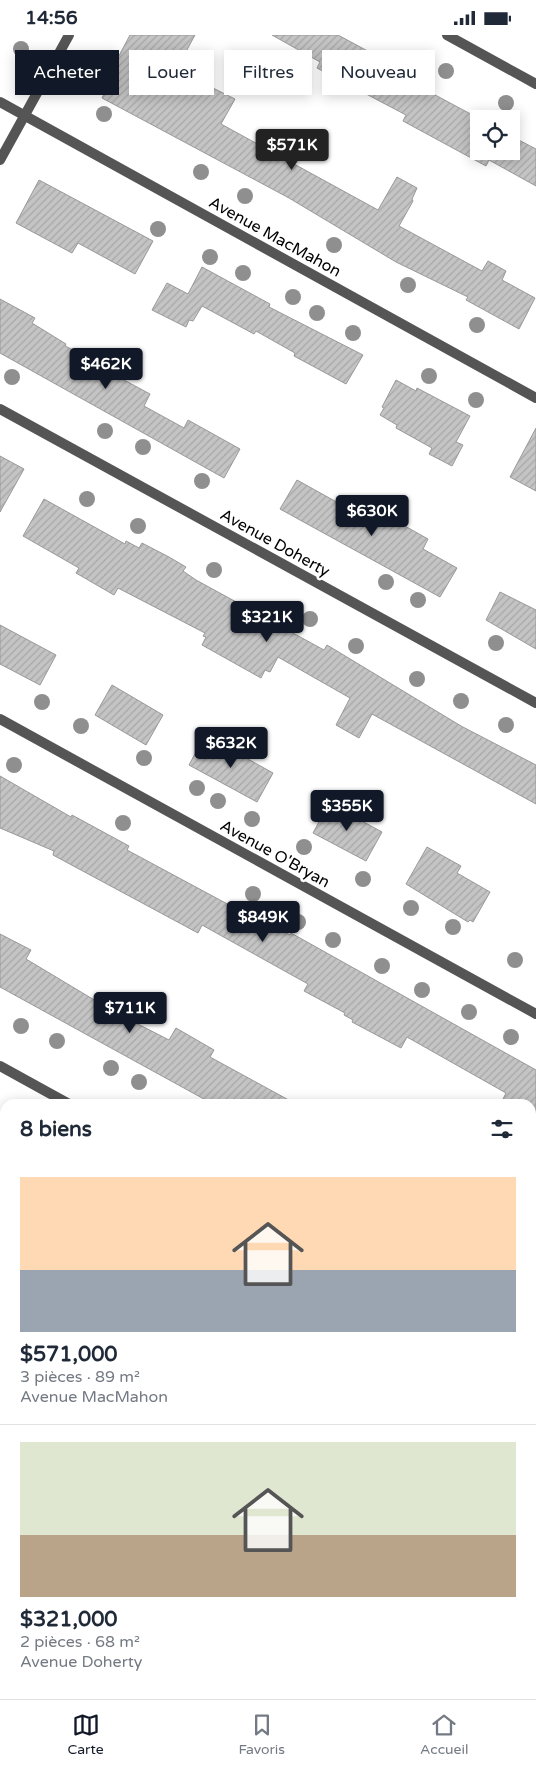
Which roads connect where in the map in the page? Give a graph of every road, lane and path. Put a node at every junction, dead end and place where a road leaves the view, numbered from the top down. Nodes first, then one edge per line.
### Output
1 (69, 35) edge
2 (447, 35) edge
3 (536, 83) edge
4 (0, 102) edge
5 (24, 116) junction
6 (0, 160) edge
7 (536, 398) edge
8 (0, 409) edge
9 (536, 703) edge
10 (0, 719) edge
11 (536, 1014) edge
12 (0, 1066) edge
13 (60, 1099) edge

1 - 5 street
2 - 3 street
4 - 5 street, Avenue MacMahon
5 - 6 street
5 - 7 street, Avenue MacMahon
8 - 9 street, Avenue Doherty
10 - 11 street, Avenue O'Bryan
12 - 13 street

